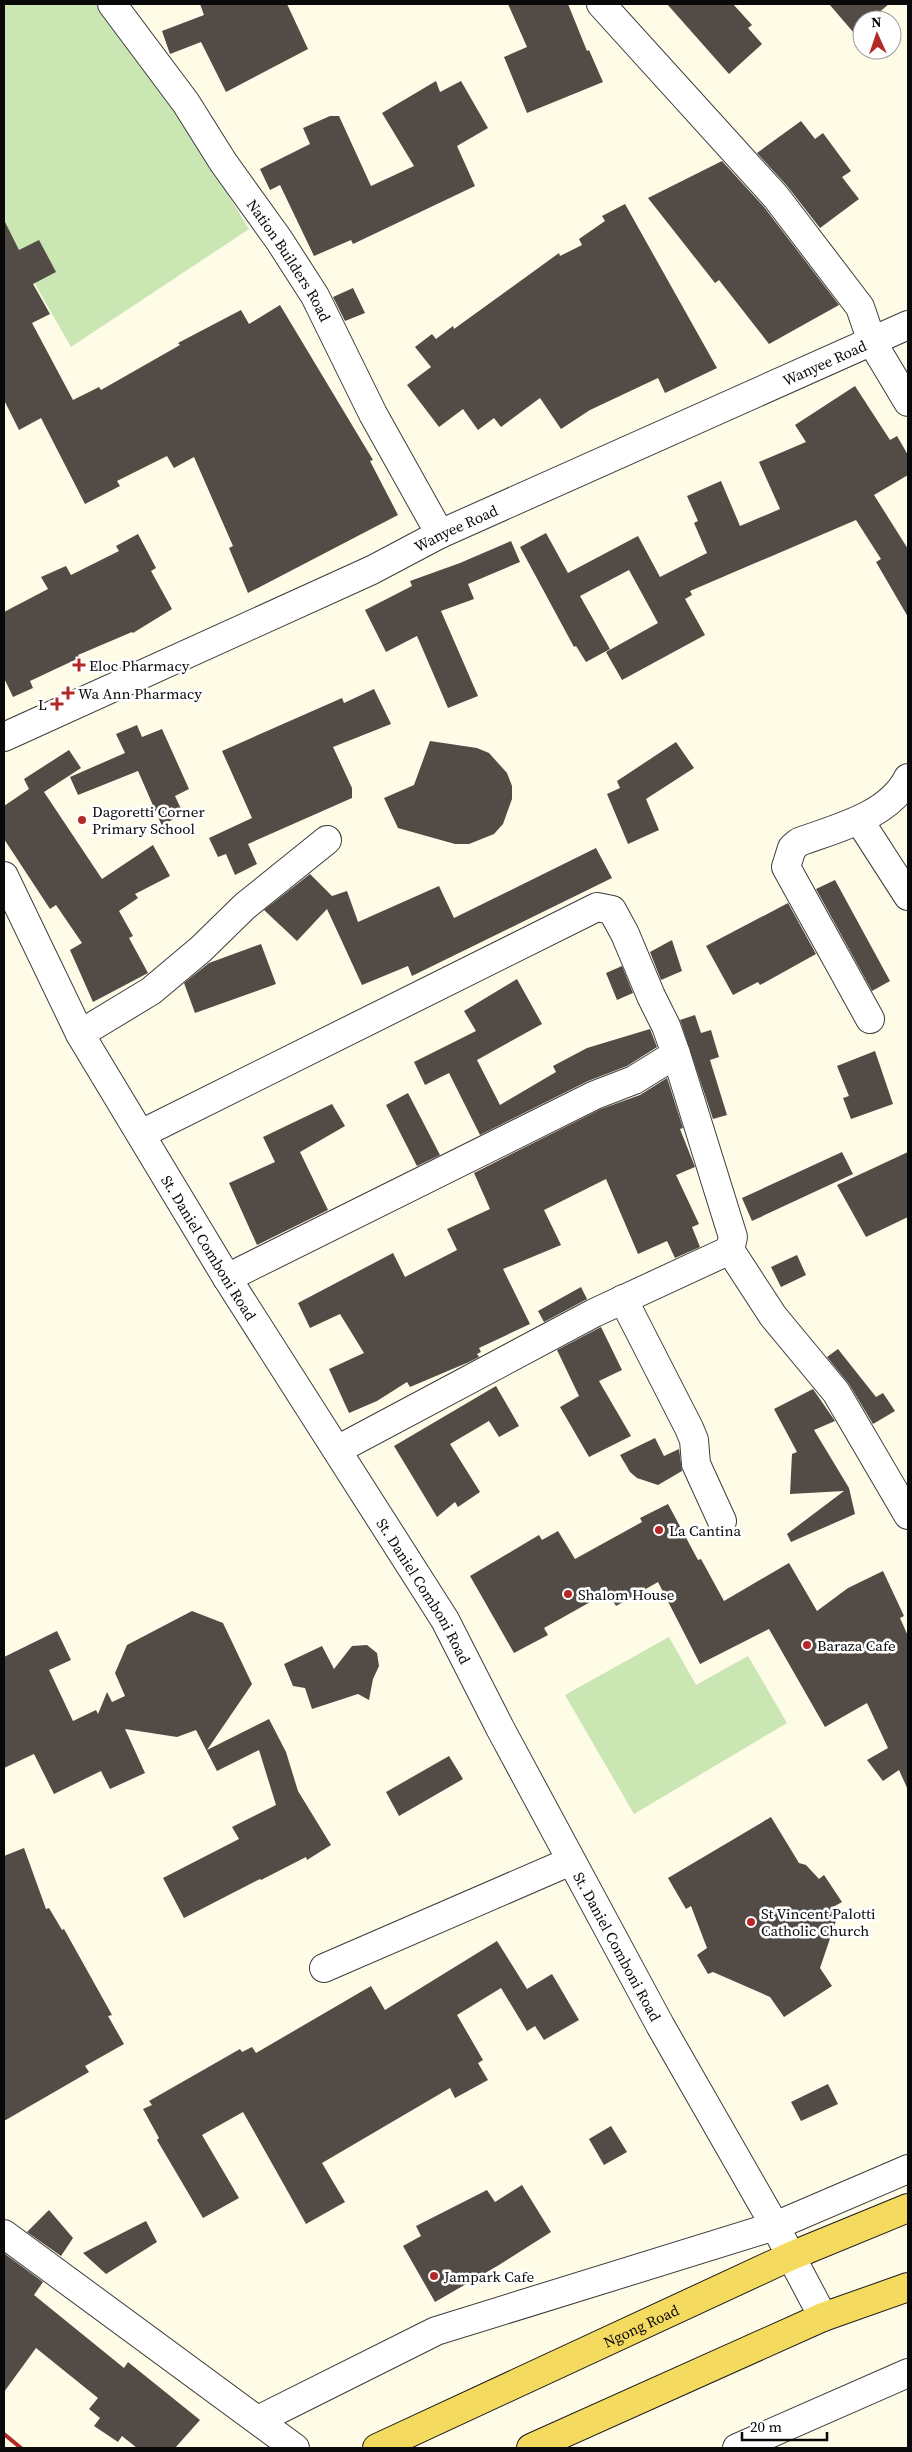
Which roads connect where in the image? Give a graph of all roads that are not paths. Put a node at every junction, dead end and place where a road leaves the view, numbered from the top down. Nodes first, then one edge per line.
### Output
1 (112, 4) edge
2 (601, 4) edge
3 (908, 325) edge
4 (872, 342) junction
5 (908, 402) edge
6 (440, 534) junction
7 (4, 737) edge
8 (908, 778) edge
9 (860, 820) junction
10 (326, 840) dead end
11 (4, 876) edge
12 (908, 896) edge
13 (870, 1019) dead end
14 (80, 1034) junction
15 (676, 1054) junction
16 (141, 1134) junction
17 (730, 1250) junction
18 (227, 1278) junction
19 (623, 1299) junction
20 (337, 1450) junction
21 (908, 1515) edge
22 (722, 1521) dead end
23 (571, 1861) junction
24 (324, 1968) dead end
25 (908, 2169) edge
26 (908, 2208) edge
27 (775, 2226) junction
28 (4, 2234) edge
29 (791, 2256) junction
30 (908, 2287) edge
31 (823, 2317) junction
32 (908, 2373) edge
33 (258, 2420) junction
34 (294, 2448) edge
35 (377, 2448) edge
36 (531, 2448) edge
37 (737, 2448) edge

1 - 6 street, Nation Builders Road
2 - 4 street
3 - 4 street, Wanyee Road
4 - 5 street
4 - 6 street, Wanyee Road
6 - 7 street, Wanyee Road
8 - 9 street
9 - 12 street
9 - 13 street
10 - 14 street
11 - 14 street, St. Daniel Comboni Road
14 - 16 street, St. Daniel Comboni Road
15 - 16 street
15 - 17 street
15 - 18 street
16 - 18 street, St. Daniel Comboni Road
17 - 19 street
17 - 21 street
18 - 20 street, St. Daniel Comboni Road
19 - 20 street
19 - 22 street
20 - 23 street, St. Daniel Comboni Road
23 - 24 street
23 - 27 street, St. Daniel Comboni Road
25 - 27 street
26 - 29 main road, Ngong Road
27 - 29 street, St. Daniel Comboni Road
27 - 33 street
28 - 33 street
29 - 31 street, St. Daniel Comboni Road
29 - 35 main road, Ngong Road
30 - 31 main road
31 - 36 main road
32 - 37 street
33 - 34 street

